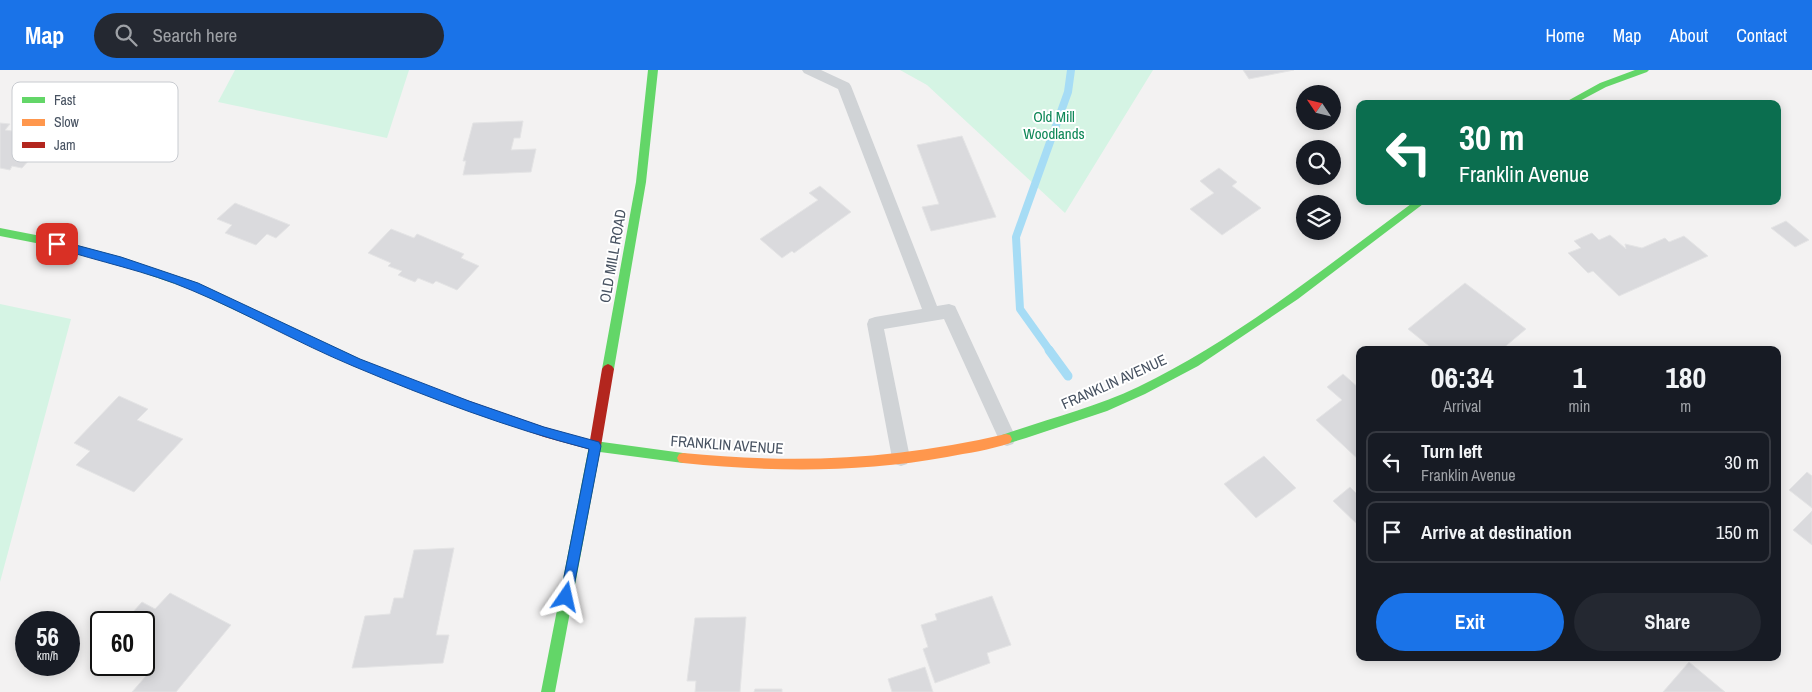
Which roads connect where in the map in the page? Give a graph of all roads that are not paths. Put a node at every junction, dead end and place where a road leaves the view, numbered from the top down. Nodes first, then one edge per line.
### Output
1 (653, 70) edge
2 (809, 70) edge
3 (1644, 70) edge
4 (1574, 100) edge
5 (1416, 205) edge
6 (0, 232) edge
7 (932, 314) junction
8 (1007, 438) junction
9 (595, 446) junction
10 (902, 458) junction
11 (548, 692) edge

1 - 9 main road, OLD MILL ROAD
2 - 7 lane
3 - 4 main road
5 - 8 main road, FRANKLIN AVENUE
6 - 9 main road, FRANKLIN AVENUE
7 - 8 lane
7 - 10 lane
8 - 10 main road, FRANKLIN AVENUE
9 - 10 main road, FRANKLIN AVENUE
9 - 11 main road, OLD MILL ROAD

